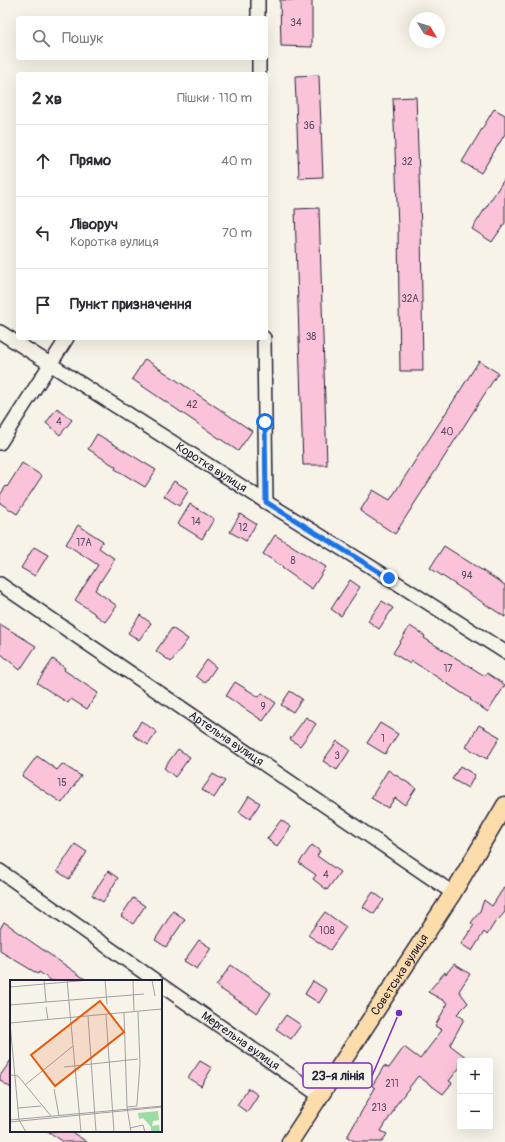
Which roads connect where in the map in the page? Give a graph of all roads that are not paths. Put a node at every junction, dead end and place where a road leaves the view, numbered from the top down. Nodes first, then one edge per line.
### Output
1 (258, 0) edge
2 (258, 16) edge
3 (259, 60) edge
4 (259, 72) edge
5 (0, 332) edge
6 (66, 340) edge
7 (264, 340) edge
8 (50, 364) junction
9 (0, 443) edge
10 (266, 502) junction
11 (0, 584) edge
12 (505, 652) edge
13 (505, 805) edge
14 (0, 871) edge
15 (453, 893) junction
16 (155, 980) edge
17 (162, 986) edge
18 (320, 1096) junction
19 (290, 1142) edge

1 - 2 street
3 - 4 street
5 - 8 street, Коротка вулиця
6 - 8 street
7 - 10 street
8 - 9 street
8 - 10 street, Коротка вулиця
10 - 12 street, Коротка вулиця
11 - 15 street, Артельна вулиця
13 - 15 main road, Совєтська вулиця
14 - 16 street
15 - 18 main road, Совєтська вулиця
17 - 18 street, Мергельна вулиця
18 - 19 main road, Совєтська вулиця

